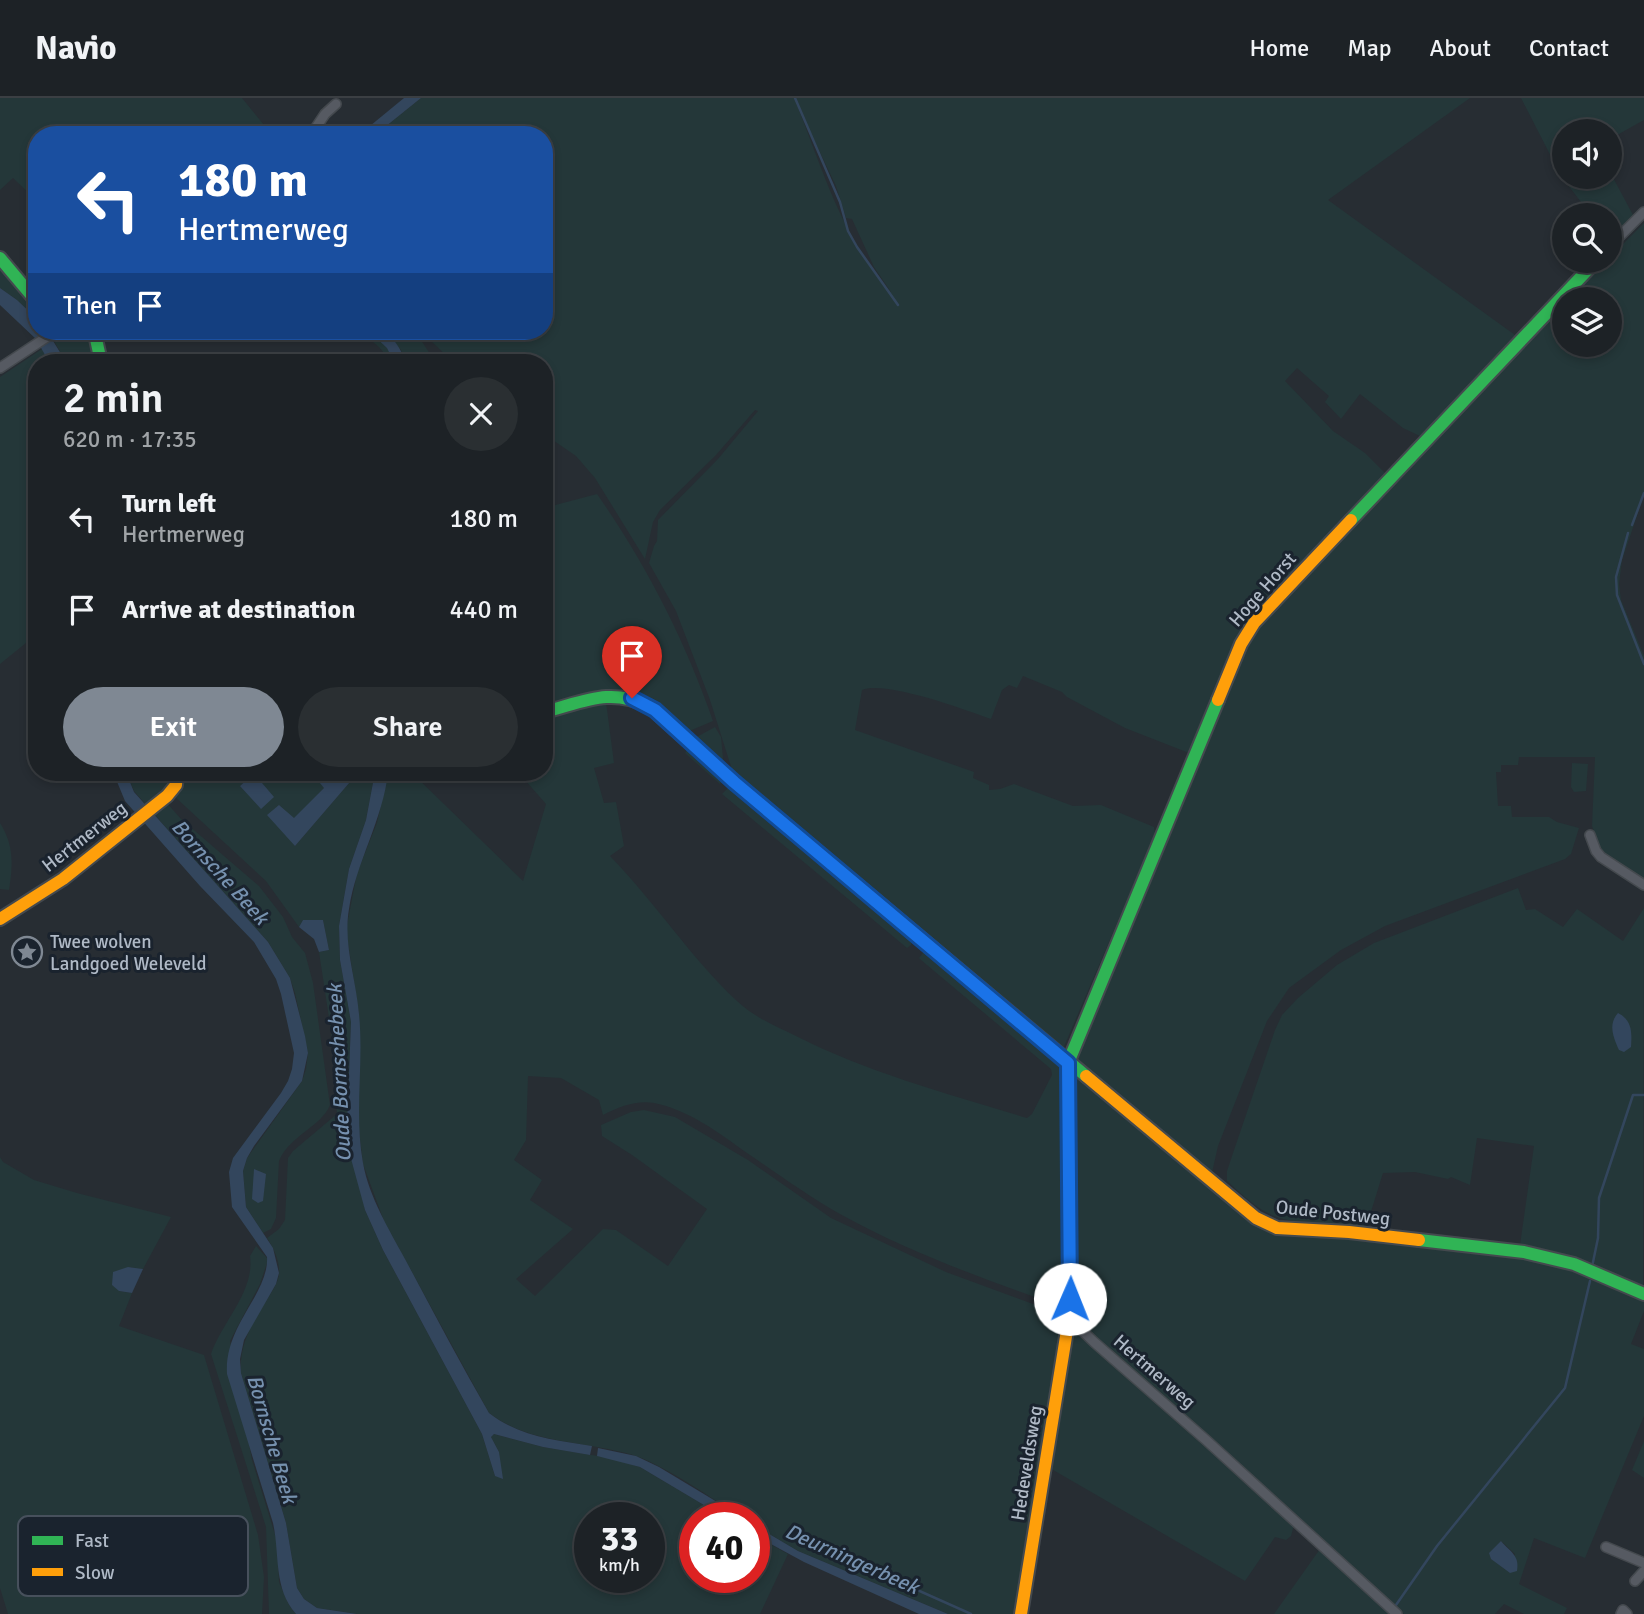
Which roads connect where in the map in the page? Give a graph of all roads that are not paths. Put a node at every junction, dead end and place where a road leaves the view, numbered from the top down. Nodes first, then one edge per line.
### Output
1 (336, 104) dead end
2 (317, 126) edge
3 (1644, 212) edge
4 (1622, 234) edge
5 (0, 258) edge
6 (1584, 273) edge
7 (28, 291) edge
8 (42, 340) edge
9 (0, 368) edge
10 (553, 710) edge
11 (177, 781) edge
12 (1590, 835) dead end
13 (1644, 885) edge
14 (0, 919) edge
15 (1068, 1063) junction
16 (1644, 1294) edge
17 (1069, 1318) junction
18 (1606, 1547) dead end
19 (1644, 1563) edge
20 (1644, 1571) edge
21 (1634, 1581) dead end
22 (1021, 1614) edge
23 (1397, 1614) edge
24 (1620, 1614) edge
25 (1628, 1614) edge

1 - 2 street
3 - 4 street
5 - 7 street
6 - 15 street, Hoge Horst
8 - 9 street
10 - 15 street
11 - 14 street, Hertmerweg
12 - 13 street
15 - 16 street, Oude Postweg
15 - 17 street
17 - 22 street, Hedeveldsweg
17 - 23 street, Hertmerweg
18 - 19 street
20 - 21 street
24 - 25 street

